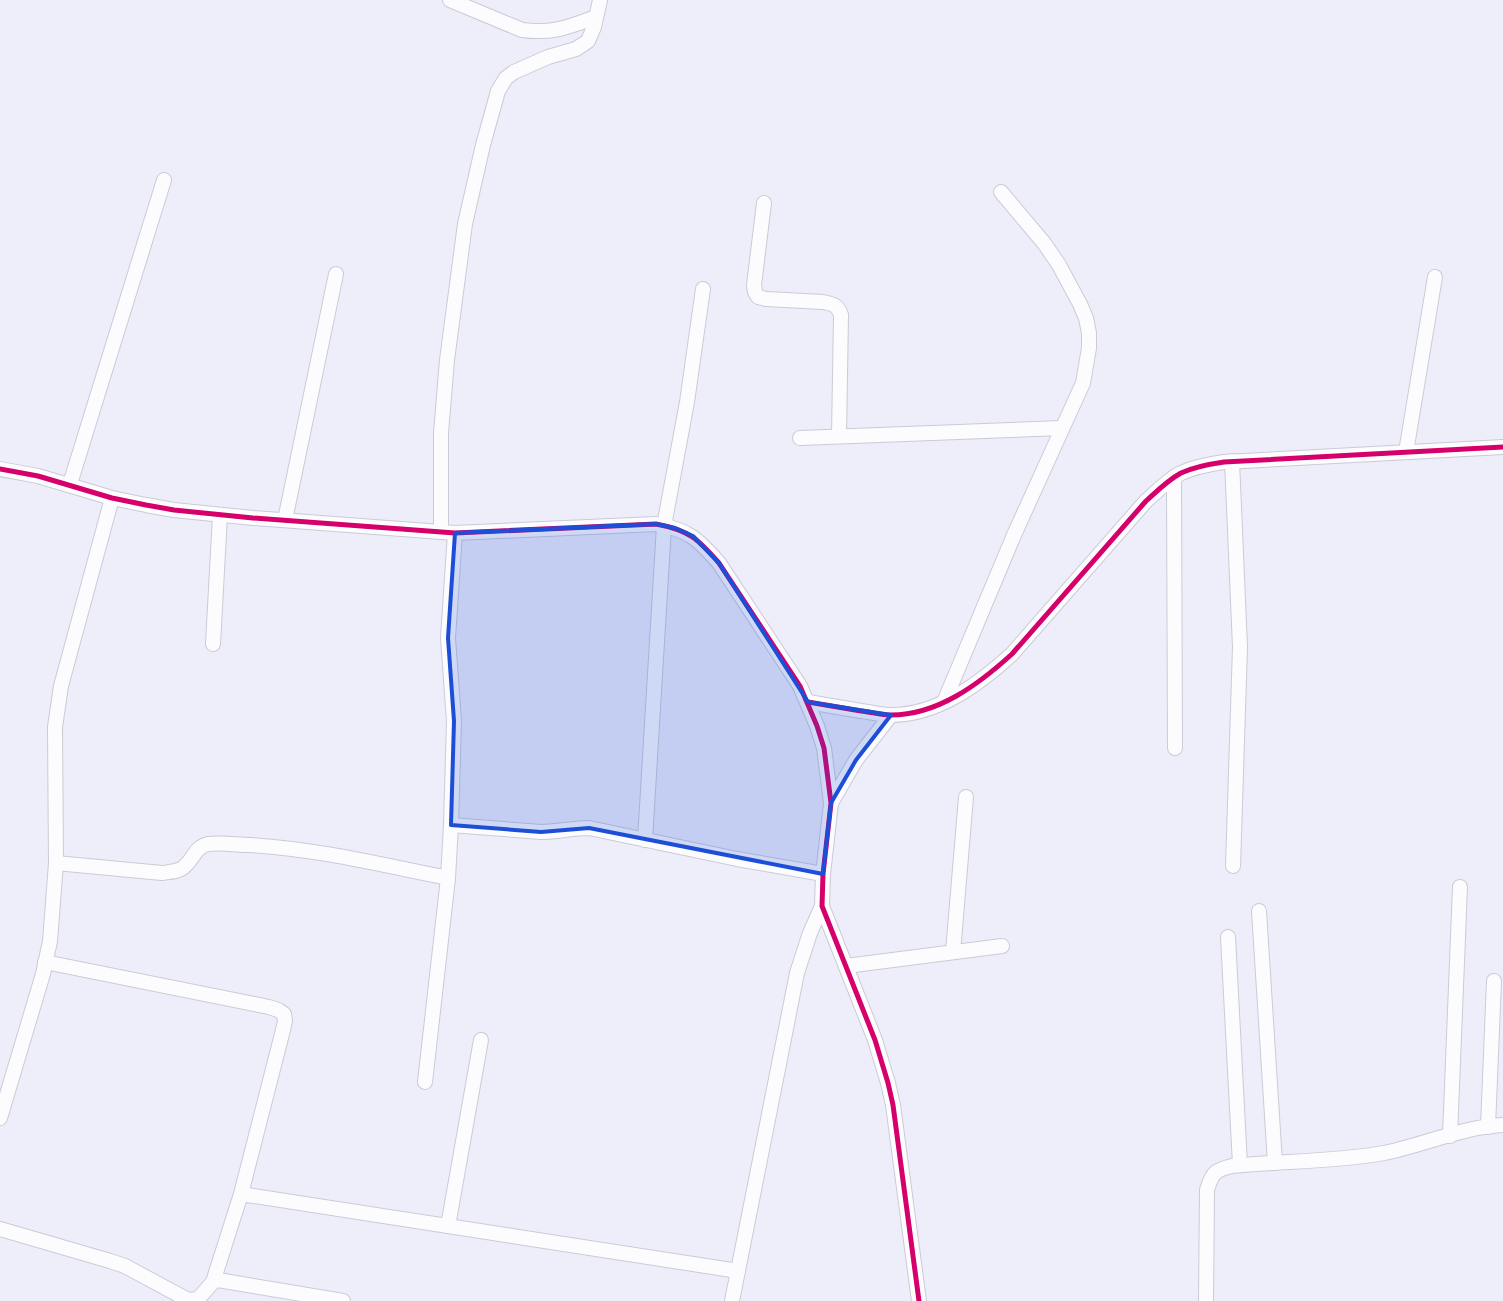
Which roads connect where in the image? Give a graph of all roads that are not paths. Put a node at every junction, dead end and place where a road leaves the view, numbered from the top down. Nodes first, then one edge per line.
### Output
1 (450, 0) edge
2 (600, 0) edge
3 (596, 17) junction
4 (164, 180) dead end
5 (1001, 192) dead end
6 (764, 203) dead end
7 (336, 274) dead end
8 (1435, 278) dead end
9 (703, 289) dead end
10 (1061, 428) junction
11 (839, 436) junction
12 (800, 438) dead end
13 (1503, 447) edge
14 (1406, 452) junction
15 (1232, 461) junction
16 (0, 469) edge
17 (1174, 478) junction
18 (70, 484) junction
19 (112, 498) junction
20 (220, 515) junction
21 (285, 520) junction
22 (664, 526) junction
23 (448, 532) junction
24 (212, 644) dead end
25 (808, 702) junction
26 (944, 702) junction
27 (891, 715) junction
28 (1175, 748) dead end
29 (966, 796) dead end
30 (831, 803) junction
31 (451, 825) junction
32 (645, 840) junction
33 (56, 863) junction
34 (1233, 866) dead end
35 (823, 874) junction
36 (448, 878) junction
37 (1460, 887) dead end
38 (822, 906) junction
39 (1259, 911) dead end
40 (1228, 937) dead end
41 (1002, 946) dead end
42 (954, 952) junction
43 (46, 962) junction
44 (846, 966) junction
45 (1494, 981) dead end
46 (481, 1040) dead end
47 (425, 1082) dead end
48 (0, 1118) edge
49 (1503, 1125) edge
50 (1488, 1127) junction
51 (1450, 1136) junction
52 (1275, 1162) junction
53 (1240, 1165) junction
54 (241, 1194) junction
55 (448, 1226) junction
56 (0, 1229) edge
57 (738, 1271) junction
58 (213, 1282) junction
59 (343, 1301) edge
60 (732, 1301) edge
61 (919, 1301) edge
62 (1206, 1301) edge

1 - 3 street
2 - 3 street
3 - 23 street
4 - 18 street
5 - 10 street
6 - 11 street
7 - 21 street
8 - 14 street
9 - 22 street
10 - 11 street
10 - 26 street
11 - 12 street
13 - 14 street
14 - 15 street
15 - 17 street
15 - 34 street
16 - 18 street
17 - 26 street
17 - 28 street
18 - 19 street
19 - 20 street
19 - 33 street
20 - 21 street
20 - 24 street
21 - 23 street
22 - 23 street
22 - 25 street
22 - 32 street
23 - 31 street
25 - 27 street
25 - 30 street
26 - 27 street
27 - 30 street
29 - 42 street
30 - 35 street
31 - 32 street
31 - 36 street
32 - 35 street
33 - 36 street
33 - 43 street
35 - 38 street
36 - 47 street
37 - 51 street
38 - 44 street
38 - 57 street
39 - 52 street
40 - 53 street
41 - 42 street
42 - 44 street
43 - 48 street
43 - 54 street
44 - 61 street
45 - 50 street
46 - 55 street
49 - 50 street
50 - 51 street
51 - 52 street
52 - 53 street
53 - 62 street
54 - 55 street
54 - 58 street
55 - 57 street
56 - 58 street
57 - 60 street
58 - 59 street

